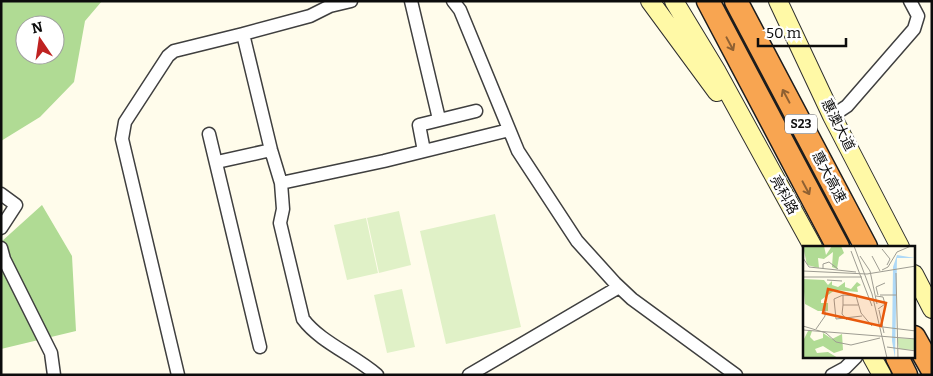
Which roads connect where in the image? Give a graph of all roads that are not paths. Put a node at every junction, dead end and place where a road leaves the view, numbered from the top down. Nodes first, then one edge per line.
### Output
1 (351, 1) edge
2 (410, 1) edge
3 (453, 1) edge
4 (650, 1) edge
5 (674, 1) edge
6 (708, 1) edge
7 (736, 1) edge
8 (778, 1) edge
9 (910, 1) edge
10 (243, 34) junction
11 (476, 111) dead end
12 (832, 116) junction
13 (440, 119) junction
14 (509, 130) junction
15 (209, 134) dead end
16 (755, 142) junction
17 (271, 150) junction
18 (424, 151) junction
19 (217, 162) junction
20 (281, 184) junction
21 (1, 194) edge
22 (1, 228) edge
23 (812, 246) edge
24 (837, 246) edge
25 (865, 246) edge
26 (899, 246) edge
27 (1, 248) edge
28 (916, 278) edge
29 (619, 287) junction
30 (932, 309) edge
31 (916, 341) edge
32 (260, 347) dead end
33 (855, 358) edge
34 (873, 358) edge
35 (898, 358) edge
36 (932, 369) edge
37 (54, 375) edge
38 (178, 375) edge
39 (377, 375) edge
40 (469, 375) edge
41 (736, 375) edge
42 (832, 375) edge
43 (882, 375) edge
44 (906, 375) edge

1 - 10 street
2 - 13 street
3 - 14 street
4 - 16 street
5 - 16 street
6 -> 24 highway, 惠大高速 / S23
25 -> 7 highway, 惠大高速 / S23
8 - 12 street, 惠澳大道
9 - 12 street
10 - 17 street
10 - 38 street
11 - 13 street
12 - 26 street, 惠澳大道
13 - 18 street
14 - 18 street
14 - 29 street
15 - 19 street
16 - 23 street, 亮科路
17 - 19 street
17 - 20 street
18 - 20 street
19 - 32 street
20 - 39 street
21 - 22 street
27 - 37 street
28 - 30 street
29 - 40 street
29 - 41 street
31 - 36 highway
33 - 42 street
34 - 43 street
35 - 44 highway

